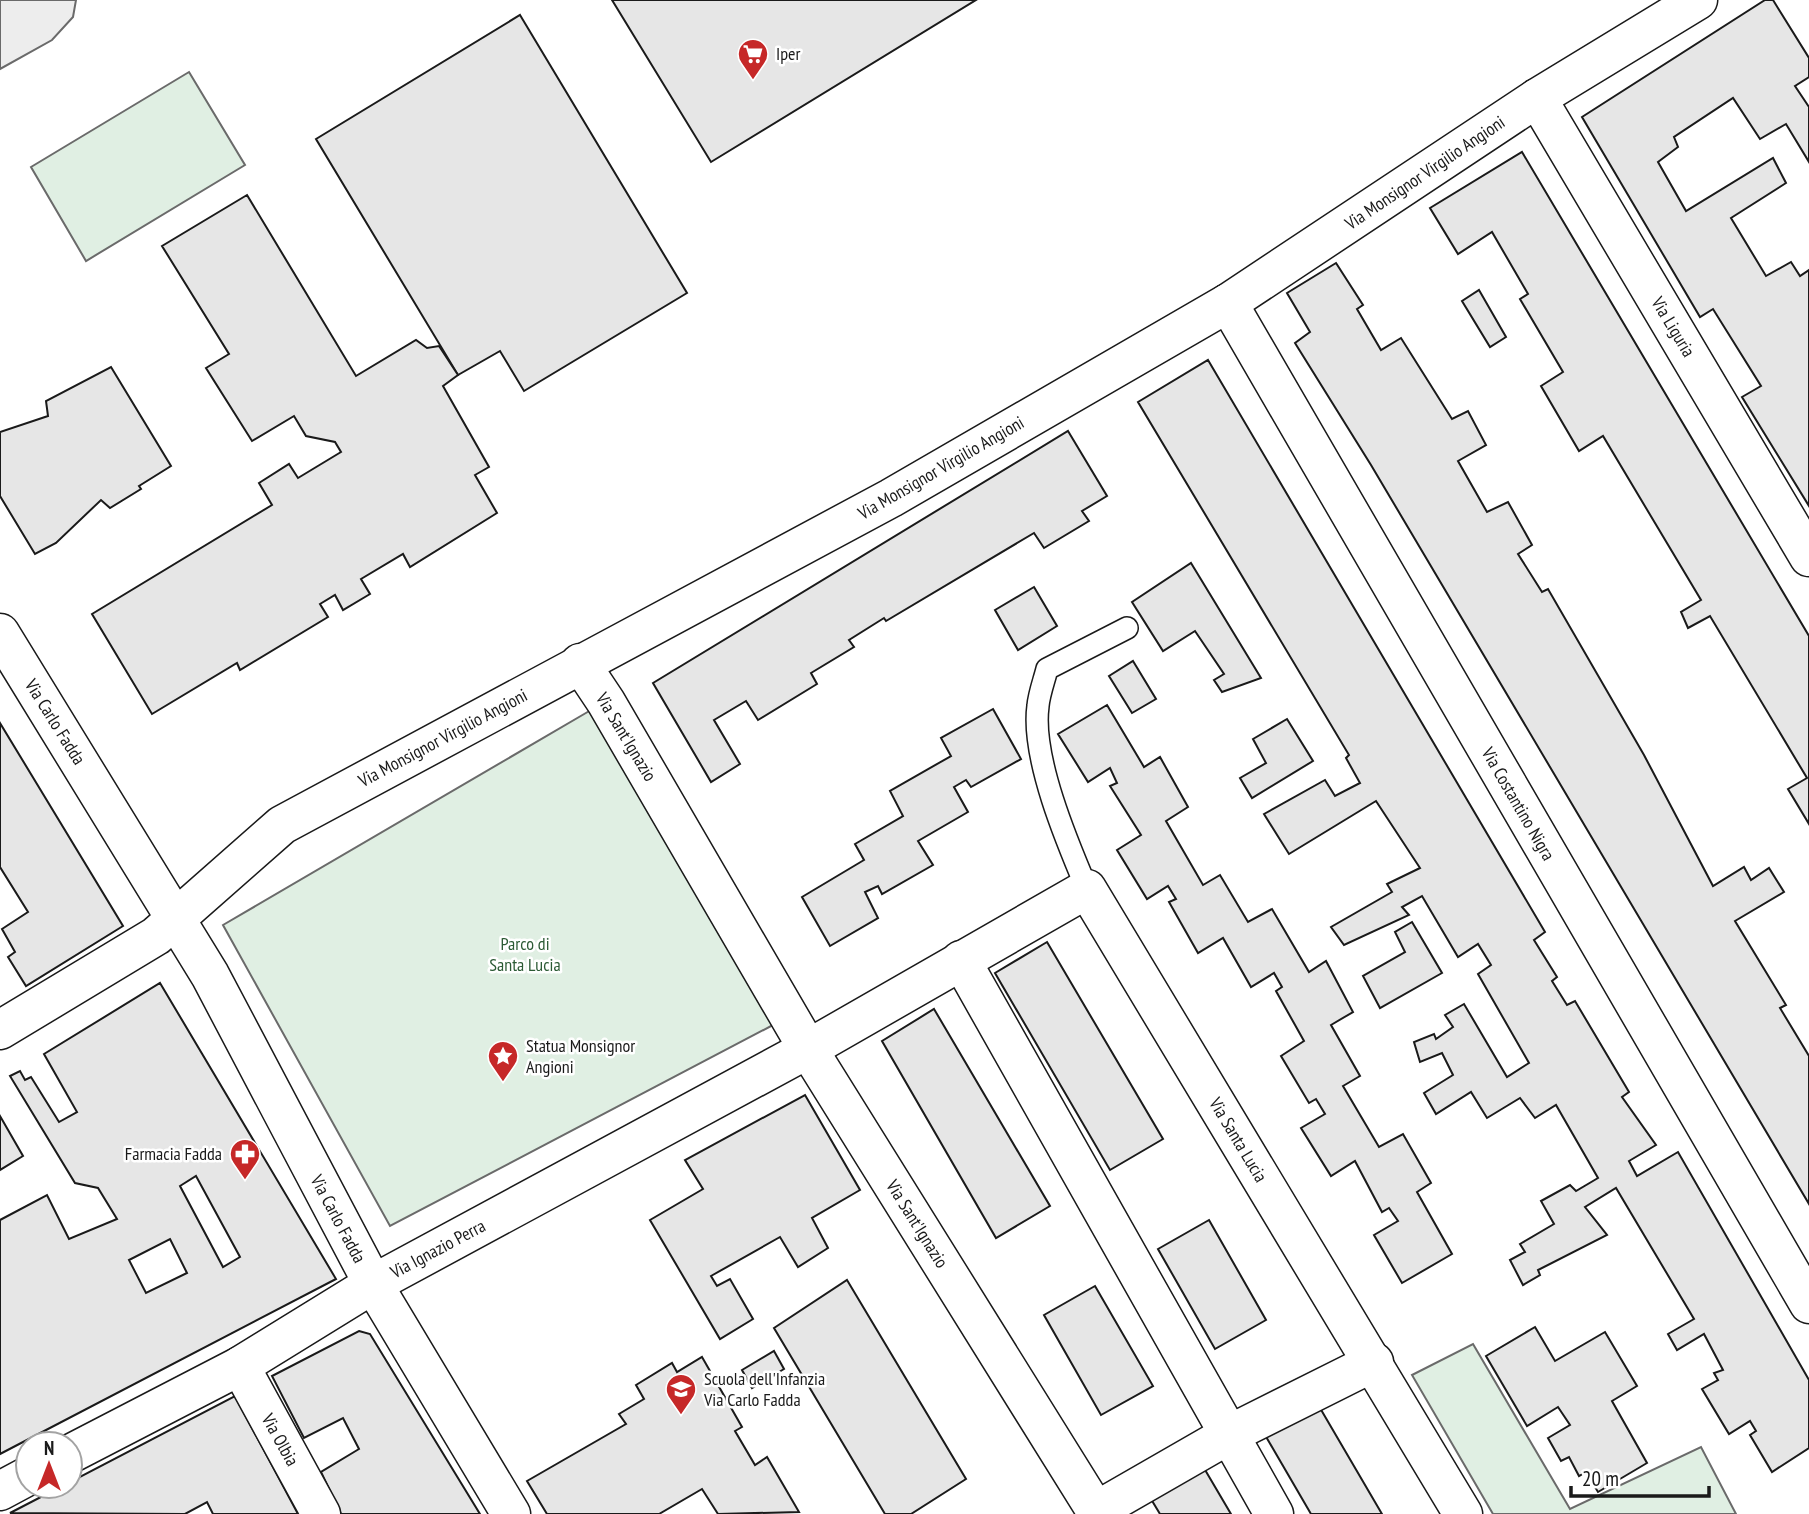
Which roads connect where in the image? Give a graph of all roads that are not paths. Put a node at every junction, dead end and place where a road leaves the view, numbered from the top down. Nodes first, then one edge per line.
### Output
1 (1698, 0) edge
2 (1537, 98) junction
3 (1228, 303) junction
4 (1809, 557) edge
5 (1127, 628) dead end
6 (0, 633) edge
7 (580, 663) junction
8 (1087, 889) junction
9 (176, 918) junction
10 (961, 960) junction
11 (0, 1030) edge
12 (808, 1049) junction
13 (373, 1284) junction
14 (1809, 1304) edge
15 (1374, 1362) junction
16 (240, 1366) junction
17 (1230, 1434) junction
18 (84, 1447) edge
19 (321, 1514) edge
20 (511, 1514) edge
21 (1274, 1514) edge
22 (1463, 1514) edge

1 - 2 street, Via Monsignor Virgilio Angioni
2 - 3 street, Via Monsignor Virgilio Angioni
2 - 4 street, Via Liguria
3 - 7 street, Via Monsignor Virgilio Angioni
3 - 14 street, Via Costantino Nigra
5 - 8 lane
6 - 9 street, Via Carlo Fadda
7 - 9 street, Via Monsignor Virgilio Angioni
7 - 12 street, Via Sant'Ignazio
8 - 10 street
8 - 15 street, Via Santa Lucia
9 - 11 street
9 - 13 street, Via Carlo Fadda
10 - 12 street
10 - 17 street
12 - 13 street, Via Ignazio Perra
12 - 17 street, Via Sant'Ignazio
13 - 16 street, Via Ignazio Perra
13 - 20 street, Via Carlo Fadda
15 - 17 street, Via Sant'Ignazio
15 - 22 street, Via Santa Lucia
16 - 18 street, Via Ignazio Perra
16 - 19 street, Via Olbia
17 - 21 street

